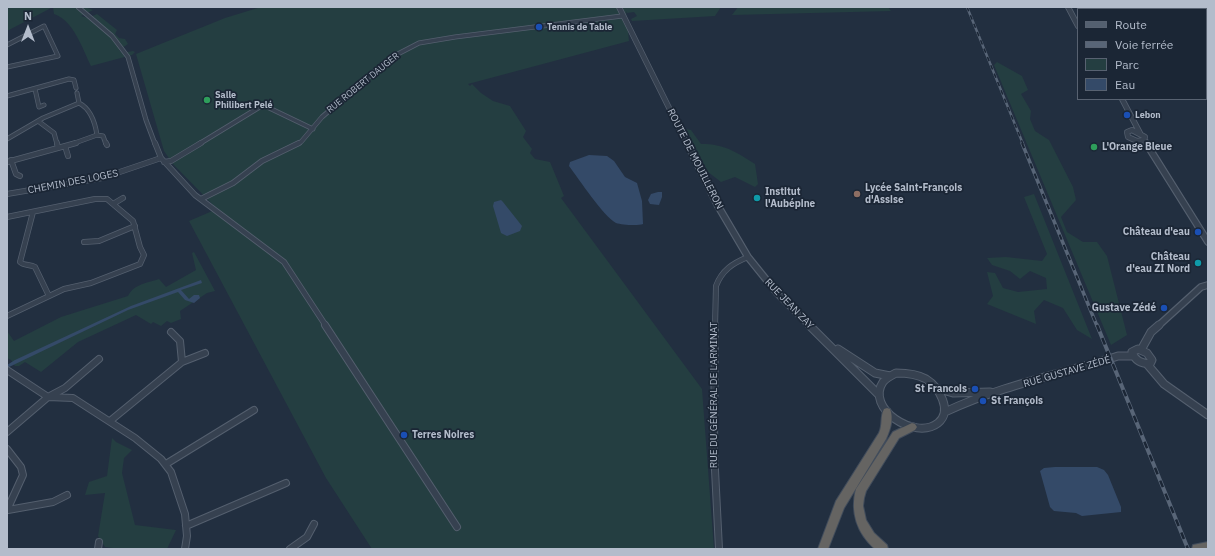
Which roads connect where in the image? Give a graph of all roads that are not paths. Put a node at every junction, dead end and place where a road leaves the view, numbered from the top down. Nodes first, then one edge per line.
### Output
1 (78, 7) edge
2 (615, 7) edge
3 (619, 7) edge
4 (1068, 7) edge
5 (621, 15) junction
6 (1077, 24) edge
7 (7, 45) edge
8 (645, 60) junction
9 (7, 67) edge
10 (76, 88) dead end
11 (35, 89) junction
12 (77, 93) dead end
13 (7, 96) edge
14 (1123, 100) edge
15 (79, 103) junction
16 (44, 105) dead end
17 (1133, 120) junction
18 (38, 121) junction
19 (313, 129) junction
20 (1130, 130) junction
21 (1140, 133) junction
22 (98, 135) junction
23 (7, 139) edge
24 (1134, 140) junction
25 (1144, 140) junction
26 (107, 145) dead end
27 (64, 146) junction
28 (58, 148) junction
29 (1152, 152) junction
30 (68, 156) dead end
31 (163, 160) junction
32 (9, 161) edge
33 (20, 176) dead end
34 (7, 194) edge
35 (123, 198) dead end
36 (201, 200) junction
37 (113, 204) junction
38 (33, 212) junction
39 (7, 217) edge
40 (136, 226) junction
41 (84, 242) dead end
42 (1208, 242) edge
43 (748, 257) junction
44 (1208, 285) edge
45 (49, 296) junction
46 (7, 316) edge
47 (171, 332) dead end
48 (817, 332) junction
49 (1141, 350) junction
50 (205, 353) dead end
51 (1132, 356) junction
52 (99, 359) dead end
53 (182, 362) junction
54 (1147, 364) junction
55 (7, 370) edge
56 (890, 376) junction
57 (936, 387) junction
58 (1001, 390) junction
59 (879, 394) junction
60 (48, 397) junction
61 (254, 410) dead end
62 (887, 412) junction
63 (945, 412) junction
64 (1208, 415) edge
65 (110, 422) junction
66 (912, 427) junction
67 (7, 432) edge
68 (7, 449) edge
69 (166, 464) junction
70 (286, 483) dead end
71 (67, 495) dead end
72 (8, 510) edge
73 (314, 524) dead end
74 (186, 526) junction
75 (458, 527) dead end
76 (1208, 547) edge
77 (185, 549) edge
78 (290, 549) edge
79 (719, 549) edge
80 (823, 549) edge
81 (883, 549) edge
82 (1197, 549) edge

1 - 31 street
2 - 5 street, ROUTE DE MOUILLERON
3 - 5 street, ROUTE DE MOUILLERON
4 - 6 street
5 - 8 street, ROUTE DE MOUILLERON
5 - 8 street, ROUTE DE MOUILLERON
5 - 19 street, RUE ROBERT DAUGER
7 - 9 street
8 - 43 street, ROUTE DE MOUILLERON
10 - 11 street
11 - 13 street
11 - 16 street
12 - 15 street
14 - 17 street
15 - 18 street
15 - 22 street
17 - 20 street
17 - 21 street
18 - 23 street
18 - 28 street
19 - 31 street, CHEMIN DES LOGES
19 - 36 street, RUE ROBERT DAUGER
20 - 21 street
20 - 24 street
21 - 25 street
22 - 26 street
22 - 27 street
24 - 25 street
24 - 29 street
25 - 29 street
27 - 28 street
27 - 30 street
28 - 32 street
29 - 42 street
31 - 34 street, CHEMIN DES LOGES
31 - 36 street
32 - 33 street
35 - 37 street
36 - 75 street
37 - 38 street
37 - 40 street
38 - 39 street
38 - 45 street
40 - 41 street
40 - 45 street
43 - 48 street, RUE JEAN ZAY
43 - 79 street, RUE DU GÉNÉRAL DE LARMINAT
44 - 49 street
45 - 46 street
47 - 53 street
48 - 56 street
48 - 59 street
49 - 51 street
49 - 54 street
50 - 53 street
51 - 54 street
51 - 58 street, RUE GUSTAVE ZÉDÉ
52 - 60 street
53 - 65 street
54 - 64 street
55 - 60 street
56 - 57 street
56 - 59 street
57 - 58 street, RUE GUSTAVE ZÉDÉ
57 - 63 street
58 - 63 street, RUE GUSTAVE ZÉDÉ
59 - 62 street
60 - 65 street
60 - 67 street
61 - 69 street
62 - 66 street
62 - 80 highway
63 - 66 street
65 - 69 street
66 - 81 highway
68 - 72 street
69 - 74 street
70 - 74 street
71 - 72 street
73 - 78 street
74 - 77 street
76 - 82 highway

